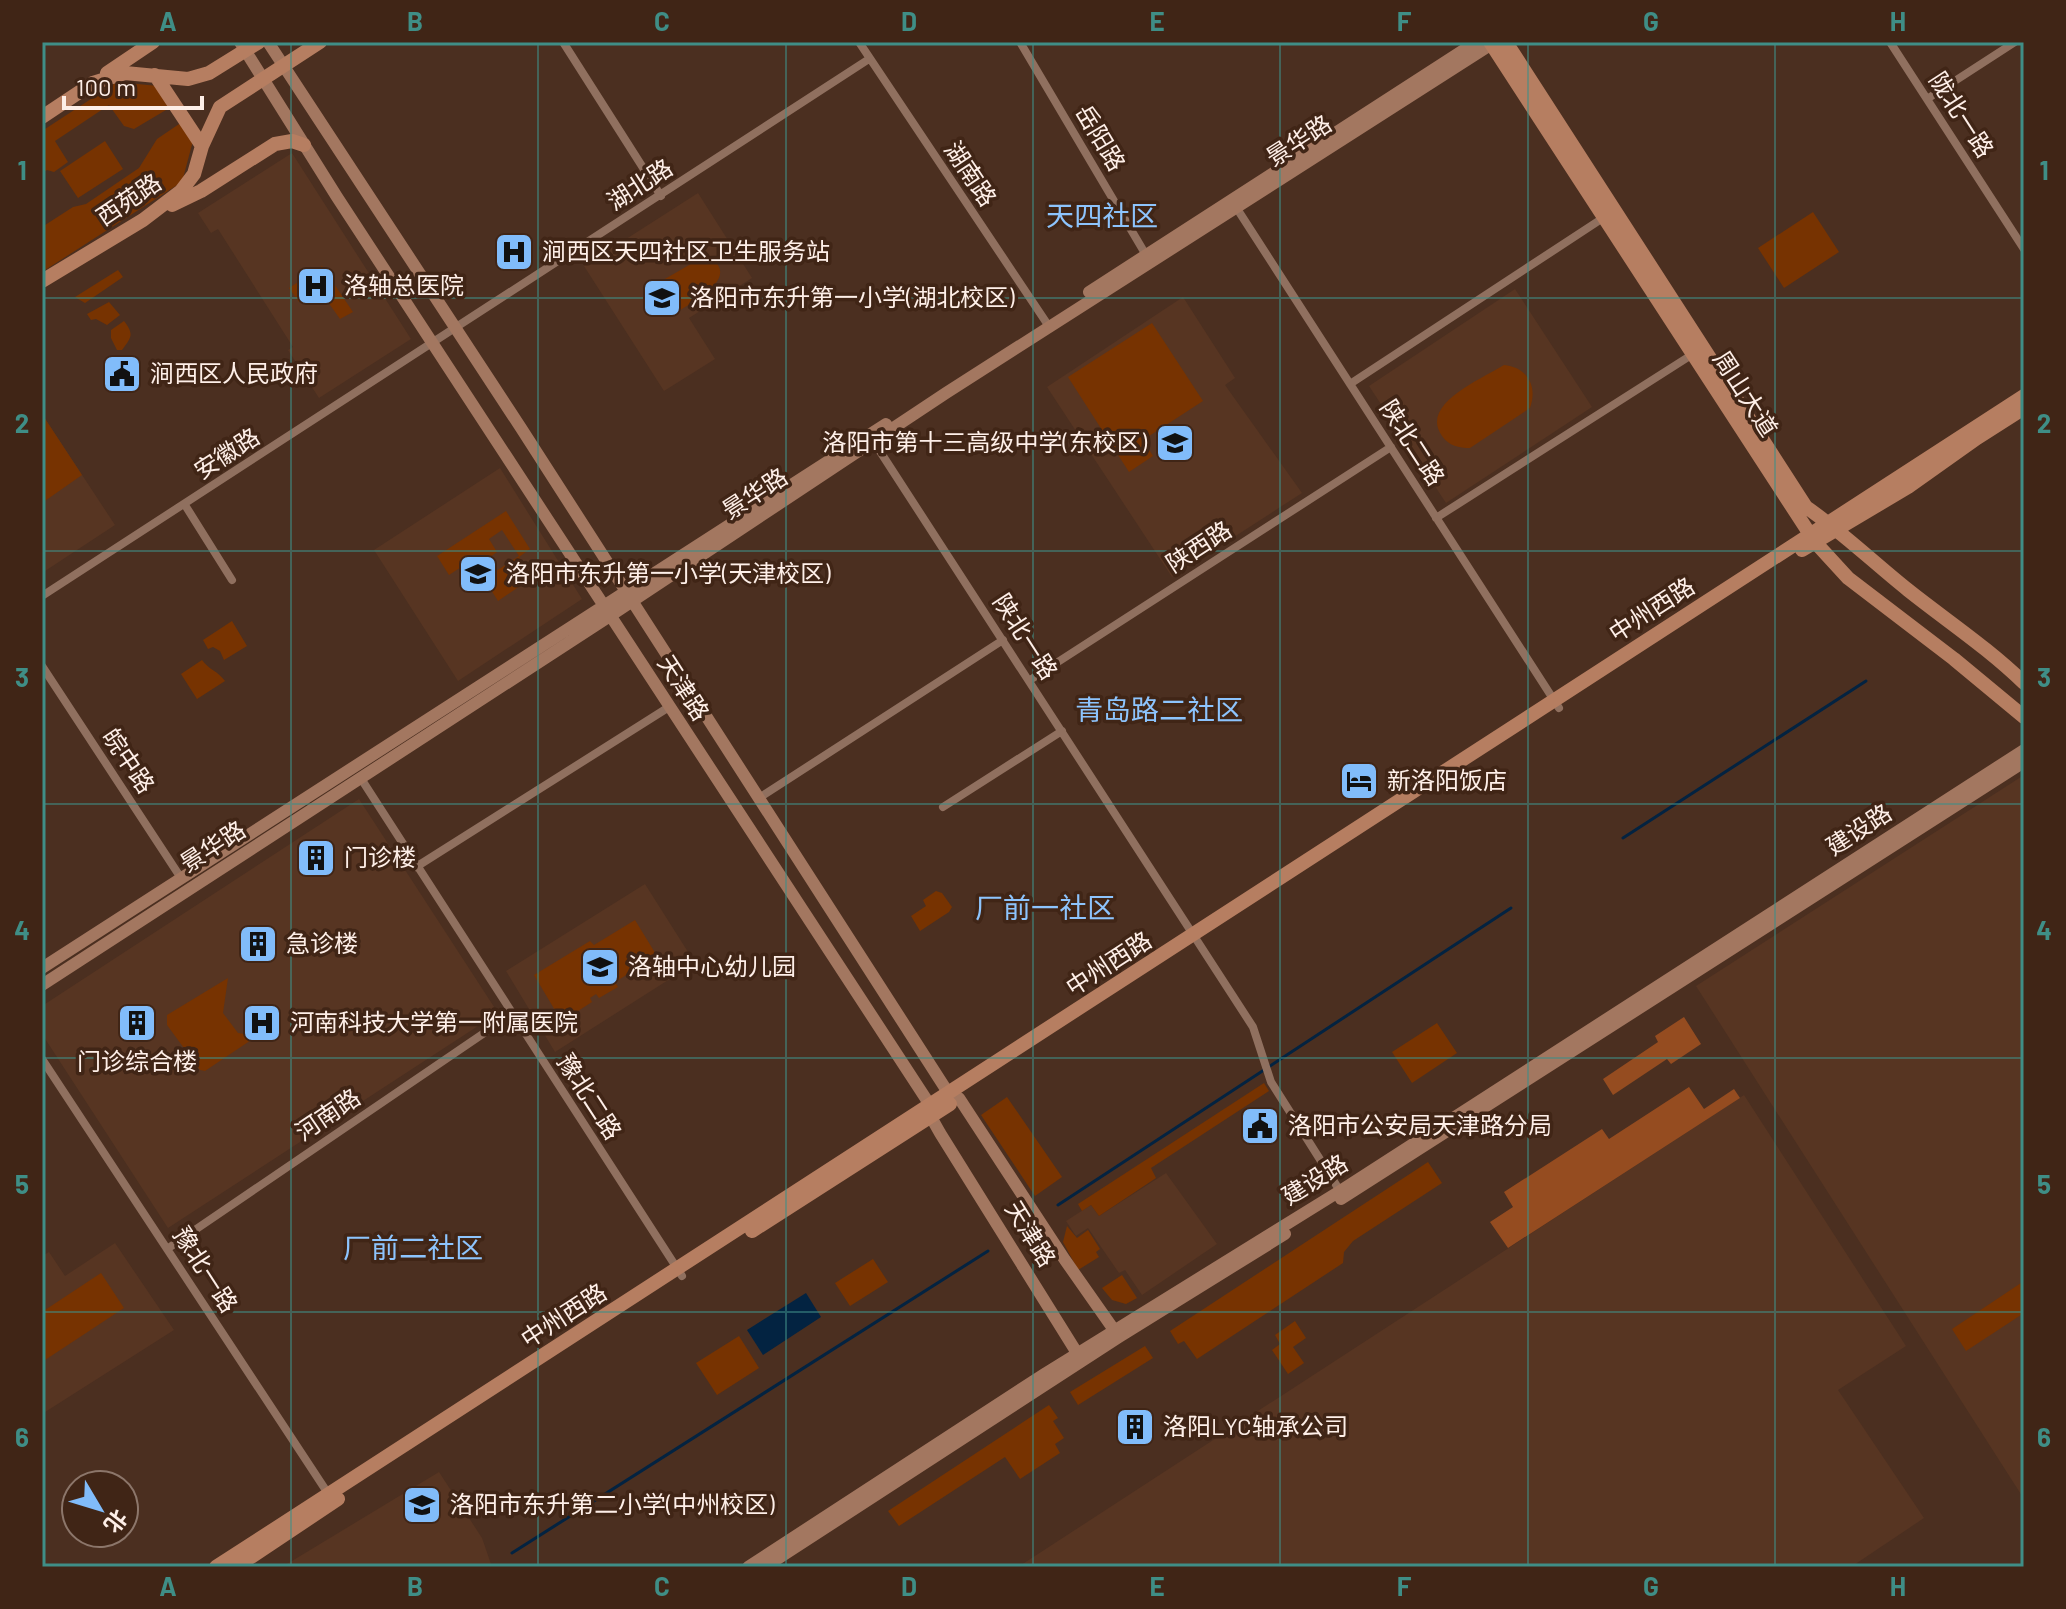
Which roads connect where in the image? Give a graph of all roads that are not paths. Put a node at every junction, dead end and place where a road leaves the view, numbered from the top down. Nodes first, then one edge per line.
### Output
1 (153, 42) edge
2 (268, 42) edge
3 (320, 42) edge
4 (563, 42) edge
5 (859, 42) edge
6 (1020, 42) edge
7 (1492, 42) edge
8 (1890, 42) edge
9 (2015, 42) edge
10 (248, 45) edge
11 (869, 59) junction
12 (283, 66) junction
13 (155, 75) junction
14 (264, 78) junction
15 (93, 83) junction
16 (1927, 99) junction
17 (42, 117) edge
18 (304, 145) junction
19 (202, 146) junction
20 (661, 196) junction
21 (1233, 204) junction
22 (1603, 218) junction
23 (143, 220) junction
24 (2024, 249) edge
25 (1146, 255) junction
26 (42, 281) edge
27 (1047, 324) junction
28 (455, 328) junction
29 (432, 343) junction
30 (1693, 354) junction
31 (1350, 384) junction
32 (2024, 396) edge
33 (2024, 408) edge
34 (871, 439) junction
35 (1391, 447) junction
36 (185, 505) junction
37 (1436, 518) junction
38 (1833, 526) junction
39 (1812, 538) junction
40 (232, 580) dead end
41 (42, 596) edge
42 (628, 597) junction
43 (607, 611) junction
44 (1003, 640) junction
45 (42, 666) edge
46 (1030, 680) junction
47 (2024, 683) edge
48 (1556, 704) junction
49 (669, 707) junction
50 (2024, 717) edge
51 (1062, 731) junction
52 (2024, 750) edge
53 (2024, 762) edge
54 (360, 777) junction
55 (759, 798) junction
56 (943, 807) dead end
57 (416, 867) junction
58 (181, 878) junction
59 (1197, 938) junction
60 (42, 968) edge
61 (42, 985) edge
62 (512, 1014) junction
63 (42, 1059) edge
64 (954, 1096) junction
65 (930, 1111) junction
66 (1340, 1191) junction
67 (167, 1249) junction
68 (679, 1273) junction
69 (1116, 1334) junction
70 (1080, 1357) junction
71 (331, 1498) junction
72 (216, 1567) edge
73 (236, 1567) edge
74 (748, 1567) edge
75 (765, 1567) edge

1 - 15 main road
2 - 12 main road, 天津路
3 - 12 main road, 西苑路
4 - 20 street
5 - 11 street, 湖南路
6 - 25 street, 岳阳路
7 - 21 main road, 景华路
7 - 22 main road, 周山大道
7 - 38 main road, 周山大道
8 - 16 street, 陇北一路
9 - 16 street
10 - 13 main road
10 - 14 main road, 天津路
11 - 20 street, 湖北路
11 - 27 street, 湖南路
12 - 14 main road, 西苑路
12 - 28 main road, 天津路
13 - 15 main road
13 - 19 main road
14 - 18 main road, 天津路
14 - 19 main road, 西苑路
15 - 17 main road
16 - 24 street, 陇北一路
18 - 23 main road
18 - 29 main road, 天津路
19 - 23 main road, 西苑路
20 - 28 street, 湖北路
21 - 25 main road, 景华路
21 - 27 main road, 景华路
21 - 31 street, 陕北二路
22 - 30 main road, 周山大道
22 - 31 street
23 - 26 main road, 西苑路
25 - 27 main road, 景华路
27 - 34 main road, 景华路
28 - 29 street, 湖北路
28 - 42 main road, 天津路
29 - 36 street, 安徽路
29 - 43 main road, 天津路
30 - 37 street
30 - 39 main road, 周山大道
31 - 35 street, 陕北二路
32 - 38 main road, 中州西路
33 - 38 main road, 中州西路
34 - 42 main road, 景华路
34 - 44 street, 陕北一路
35 - 37 street, 陕北二路
35 - 46 street, 陕西路
36 - 40 street
36 - 41 street, 安徽路
37 - 48 street, 陕北二路
38 - 39 main road, 中州西路
38 - 47 main road, 周山大道
39 - 48 main road, 中州西路
39 - 50 main road, 周山大道
42 - 43 main road, 景华路
42 - 55 main road, 天津路
43 - 49 main road, 天津路
43 - 54 main road, 景华路
43 - 58 main road, 景华路
44 - 46 street, 陕北一路
44 - 55 street
45 - 58 street, 皖中路
46 - 51 street, 陕北一路
48 - 59 main road, 中州西路
49 - 57 street
49 - 65 main road, 天津路
51 - 56 street
51 - 59 street, 陕北一路
52 - 66 main road, 建设路
53 - 69 main road, 建设路
54 - 57 street, 豫北二路
54 - 61 main road, 景华路
55 - 64 main road, 天津路
57 - 62 street, 豫北二路
58 - 60 main road, 景华路
59 - 64 main road, 中州西路
59 - 66 street, 陕北一路
62 - 67 street, 河南路
62 - 68 street, 豫北二路
63 - 67 street, 豫北一路
64 - 65 main road, 中州西路
64 - 69 main road, 天津路
65 - 68 main road, 中州西路
65 - 70 main road, 天津路
66 - 69 main road, 建设路
67 - 71 street, 豫北一路
68 - 71 main road, 中州西路
69 - 70 main road, 建设路
70 - 74 main road, 建设路
70 - 75 main road, 建设路
71 - 72 main road, 中州西路
71 - 73 main road, 中州西路

